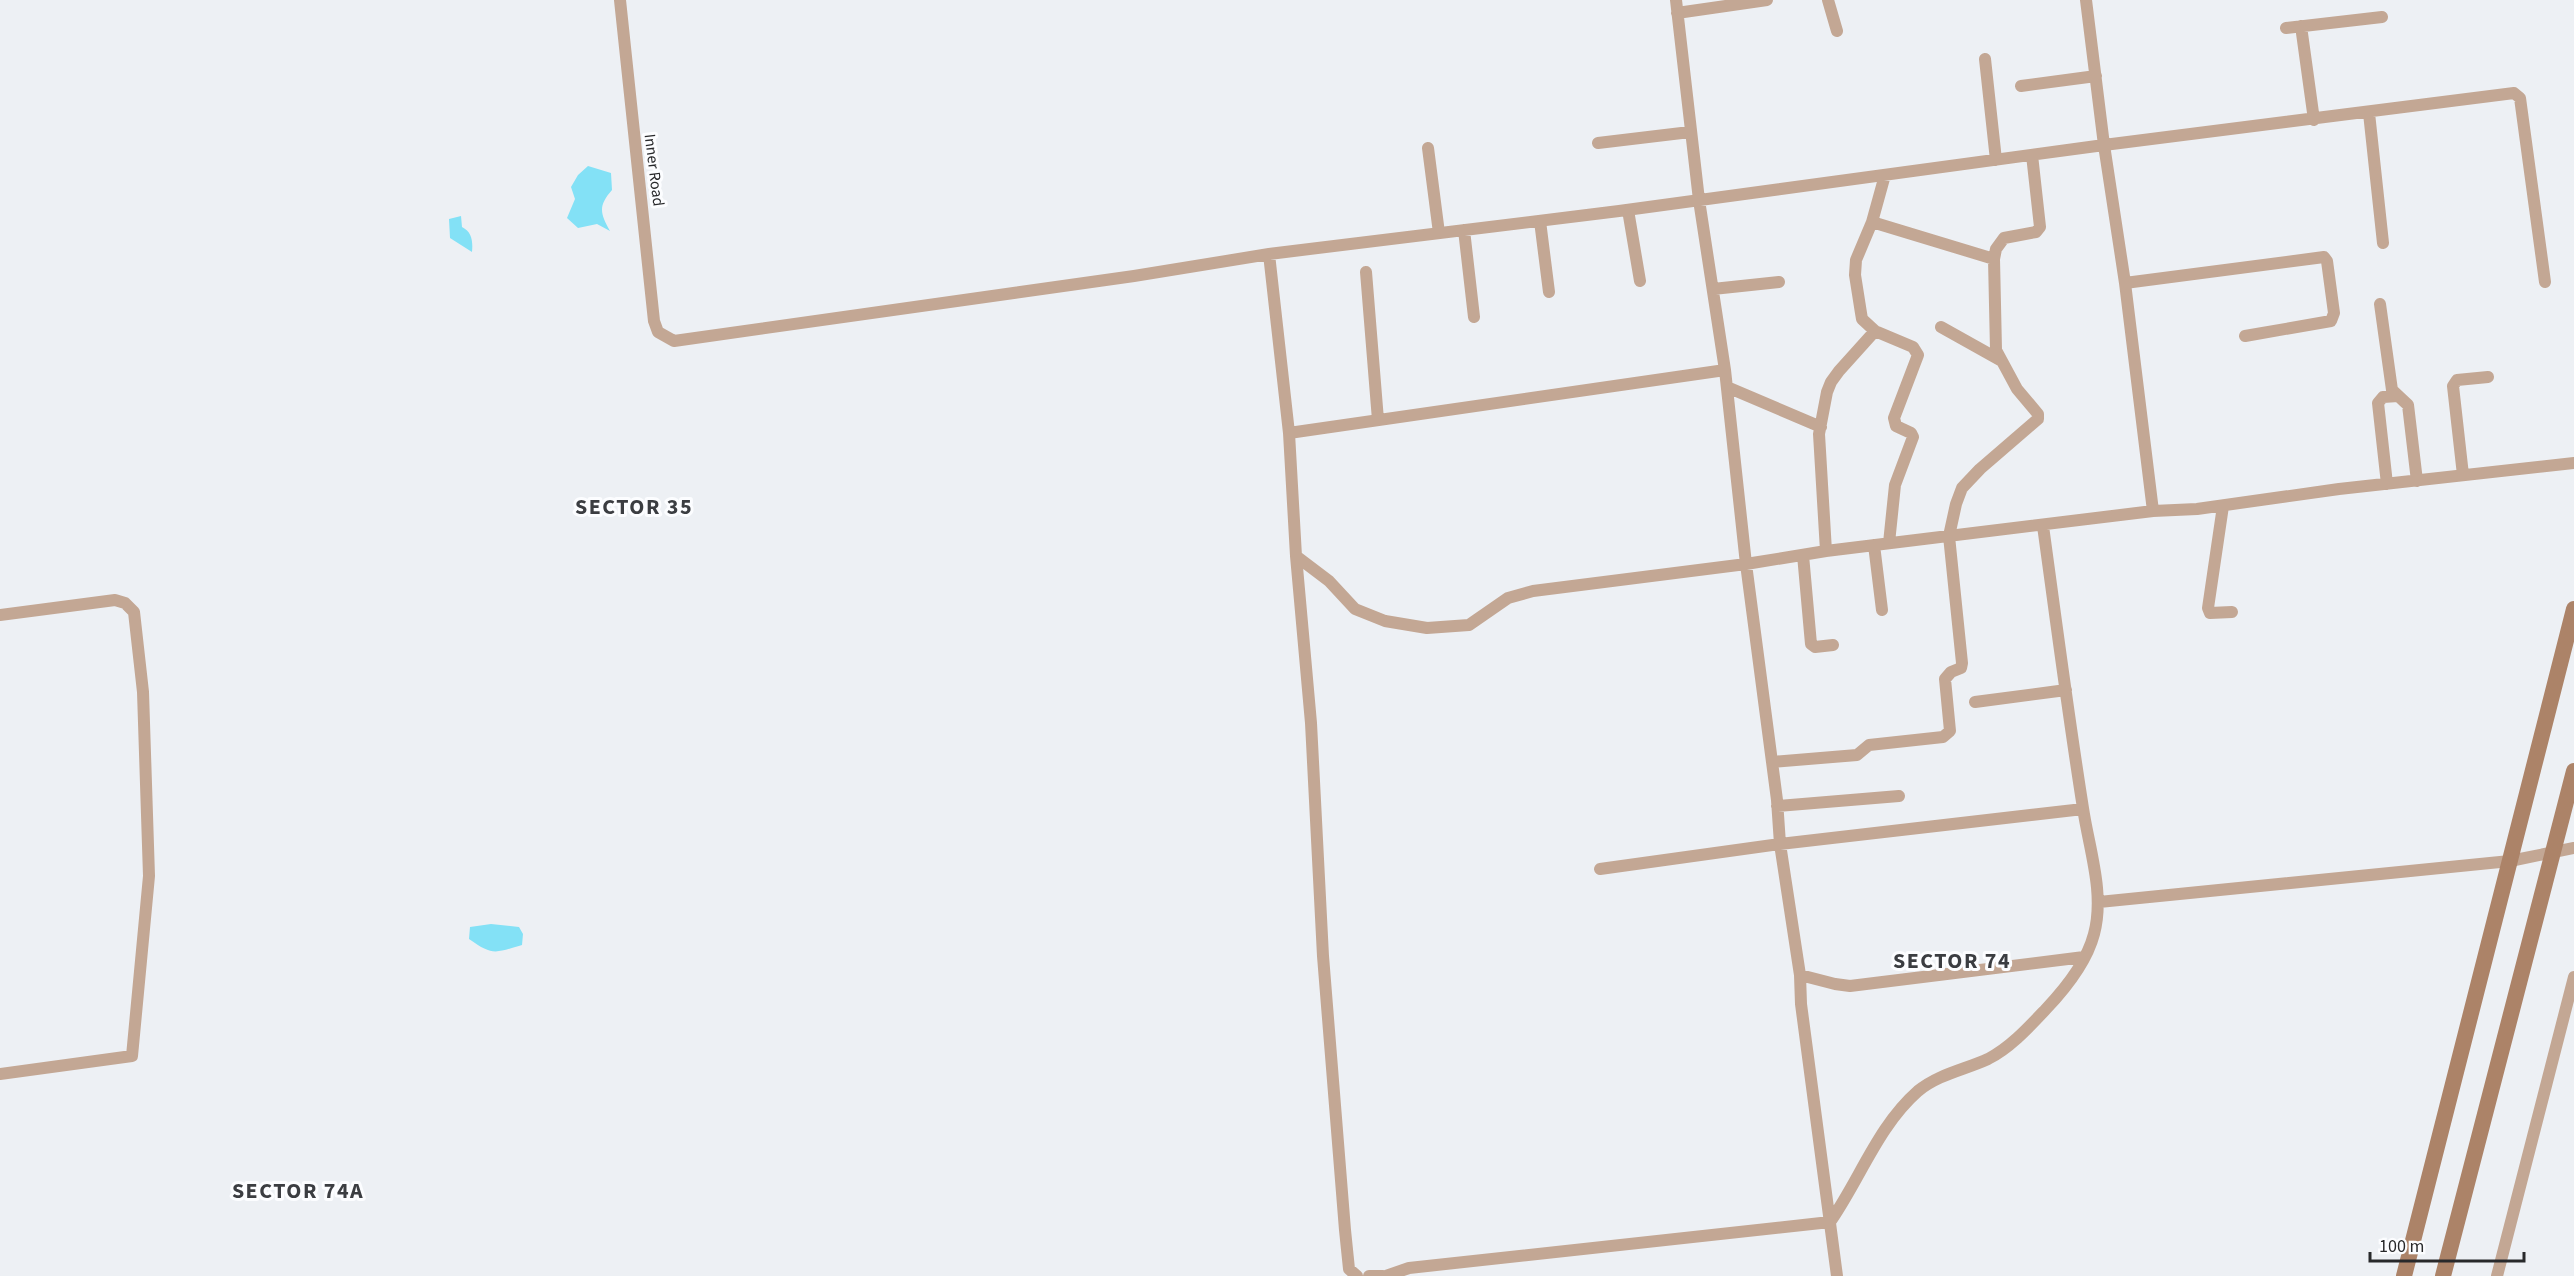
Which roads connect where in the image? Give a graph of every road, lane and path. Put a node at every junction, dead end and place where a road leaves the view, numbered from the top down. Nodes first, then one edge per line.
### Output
1 (620, 0) edge
2 (1767, 0) edge
3 (1828, 0) edge
4 (2086, 0) edge
5 (1676, 6) edge
6 (2382, 17) dead end
7 (2301, 26) junction
8 (2286, 28) dead end
9 (1837, 31) dead end
10 (1985, 59) dead end
11 (2096, 76) junction
12 (2021, 86) dead end
13 (2369, 113) junction
14 (2314, 120) junction
15 (1690, 132) junction
16 (1598, 143) dead end
17 (2104, 145) junction
18 (1428, 148) dead end
19 (2032, 155) junction
20 (1996, 160) junction
21 (1885, 176) junction
22 (1699, 200) junction
23 (1628, 210) junction
24 (1539, 221) junction
25 (1872, 222) junction
26 (1464, 230) junction
27 (1439, 233) junction
28 (2383, 243) dead end
29 (1269, 254) junction
30 (1994, 259) junction
31 (1366, 272) dead end
32 (1640, 281) dead end
33 (1779, 282) dead end
34 (2545, 282) dead end
35 (2125, 283) junction
36 (1713, 289) junction
37 (1549, 292) dead end
38 (2380, 304) dead end
39 (1474, 317) dead end
40 (1941, 327) dead end
41 (1875, 331) junction
42 (2245, 336) dead end
43 (2000, 360) junction
44 (1725, 370) junction
45 (2488, 377) dead end
46 (1727, 387) junction
47 (2398, 396) junction
48 (1378, 420) junction
49 (1821, 427) junction
50 (1289, 433) junction
51 (2574, 463) edge
52 (2463, 476) junction
53 (2417, 481) junction
54 (2387, 484) junction
55 (2223, 506) junction
56 (2153, 512) junction
57 (2043, 526) junction
58 (1949, 536) junction
59 (1889, 543) junction
60 (1874, 545) junction
61 (1826, 551) junction
62 (1803, 555) junction
63 (1296, 556) junction
64 (1746, 564) junction
65 (2574, 609) edge
66 (1882, 610) dead end
67 (2232, 612) dead end
68 (0, 615) edge
69 (1833, 645) dead end
70 (2066, 690) junction
71 (1975, 702) dead end
72 (1772, 762) junction
73 (2574, 771) edge
74 (1899, 796) dead end
75 (1777, 806) junction
76 (2083, 809) junction
77 (1780, 844) junction
78 (2574, 848) edge
79 (2551, 853) junction
80 (2510, 861) junction
81 (1600, 869) dead end
82 (2099, 902) junction
83 (2084, 957) junction
84 (1800, 975) junction
85 (2574, 977) edge
86 (2571, 1004) edge
87 (0, 1074) edge
88 (1830, 1222) junction
89 (1357, 1276) edge
90 (1369, 1276) edge
91 (1385, 1276) edge
92 (1838, 1276) edge
93 (2404, 1276) edge
94 (2443, 1276) edge
95 (2497, 1276) edge

1 - 29 street, Inner Road
2 - 5 street
3 - 9 street
4 - 11 street
5 - 15 street
6 - 7 street
7 - 8 street
7 - 14 street
10 - 20 street
11 - 12 street
11 - 17 street
13 - 14 street
13 - 28 street
13 - 34 street
14 - 17 street
15 - 16 street
15 - 22 street
17 - 19 street
17 - 35 street
18 - 27 street
19 - 20 street
19 - 30 street
20 - 21 street
21 - 22 street
21 - 25 street
22 - 23 street
22 - 36 street
23 - 24 street
23 - 32 street
24 - 26 street
24 - 37 street
25 - 30 street
25 - 41 street
26 - 27 street
26 - 39 street
27 - 29 street
29 - 50 street
30 - 43 street
31 - 48 street
33 - 36 street
35 - 42 street
35 - 56 street
36 - 44 street
38 - 47 street
40 - 43 street
41 - 49 street
41 - 59 street
43 - 58 street
44 - 46 street
44 - 48 street
45 - 52 street
46 - 49 street
46 - 64 street
47 - 53 street
47 - 54 street
48 - 50 street
49 - 61 street
50 - 63 street
51 - 52 street
52 - 53 street
53 - 54 street
54 - 55 street
55 - 56 street
55 - 67 street
56 - 57 street
57 - 58 street
57 - 70 street
58 - 59 street
58 - 72 street
59 - 60 street
60 - 61 street
60 - 66 street
61 - 62 street
62 - 64 street
62 - 69 street
63 - 64 street
63 - 89 street
64 - 72 street
65 - 80 street
68 - 87 street
70 - 71 street
70 - 76 street
72 - 75 street
73 - 79 street
74 - 75 street
75 - 77 street
76 - 77 street
76 - 82 street
77 - 81 street
77 - 84 street
78 - 79 street
79 - 80 street
79 - 94 street
80 - 82 street
80 - 93 street
82 - 83 street
83 - 84 street
83 - 88 street
84 - 88 street
85 - 86 street
86 - 95 street
88 - 91 street
88 - 92 street
90 - 91 street

